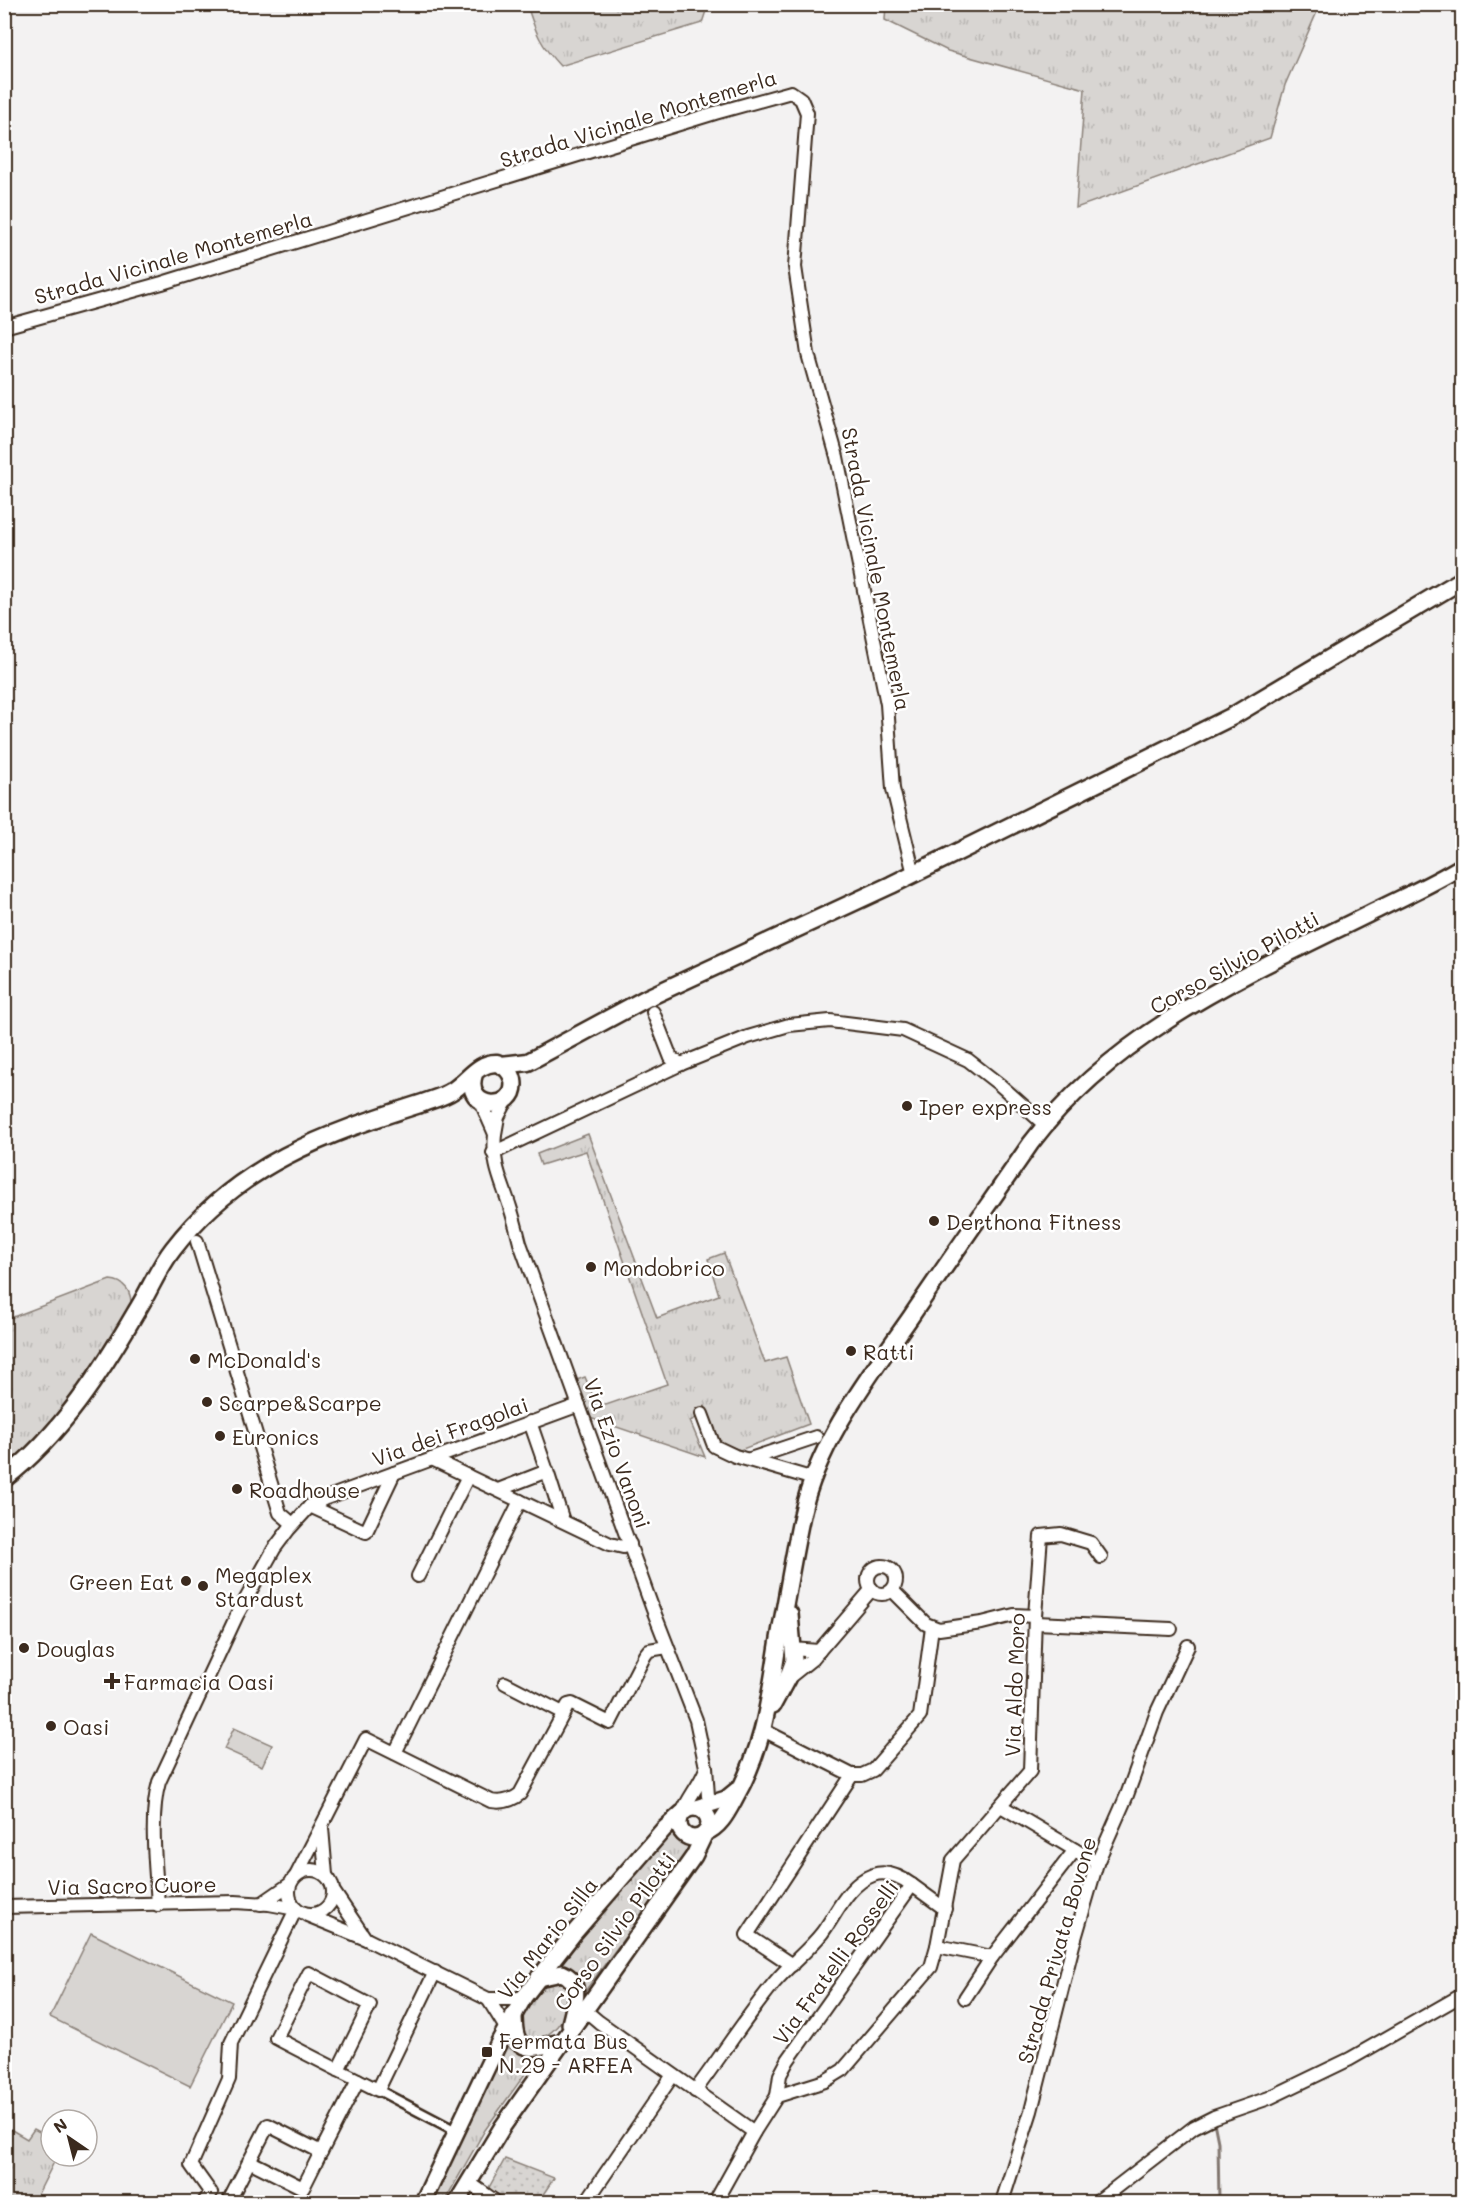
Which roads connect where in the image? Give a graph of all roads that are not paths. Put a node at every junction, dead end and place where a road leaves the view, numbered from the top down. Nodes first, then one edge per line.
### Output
1 (4, 327) edge
2 (1462, 580) edge
3 (1462, 866) edge
4 (914, 874) junction
5 (653, 1012) dead end
6 (553, 1049) junction
7 (681, 1064) junction
8 (501, 1065) junction
9 (474, 1074) junction
10 (511, 1092) junction
11 (437, 1098) junction
12 (480, 1100) junction
13 (1045, 1125) junction
14 (495, 1134) junction
15 (493, 1153) junction
16 (197, 1241) dead end
17 (579, 1405) junction
18 (702, 1414) dead end
19 (530, 1422) junction
20 (816, 1437) dead end
21 (432, 1459) junction
22 (749, 1459) junction
23 (547, 1471) junction
24 (394, 1473) junction
25 (468, 1476) junction
26 (4, 1479) edge
27 (814, 1479) junction
28 (498, 1490) junction
29 (520, 1501) junction
30 (310, 1506) junction
31 (563, 1521) junction
32 (293, 1524) junction
33 (630, 1544) junction
34 (1101, 1557) dead end
35 (418, 1576) dead end
36 (872, 1589) junction
37 (788, 1590) junction
38 (892, 1590) junction
39 (1035, 1619) junction
40 (932, 1628) junction
41 (1171, 1629) dead end
42 (1188, 1646) dead end
43 (667, 1647) junction
44 (792, 1649) junction
45 (819, 1651) junction
46 (776, 1658) junction
47 (789, 1674) junction
48 (505, 1683) dead end
49 (768, 1712) junction
50 (563, 1713) junction
51 (763, 1731) junction
52 (395, 1753) junction
53 (706, 1767) junction
54 (852, 1775) junction
55 (744, 1784) junction
56 (715, 1803) junction
57 (1001, 1806) junction
58 (697, 1808) junction
59 (682, 1813) junction
60 (322, 1828) junction
61 (705, 1833) junction
62 (1075, 1850) junction
63 (1097, 1863) junction
64 (326, 1875) junction
65 (293, 1879) junction
66 (912, 1885) junction
67 (334, 1892) junction
68 (261, 1904) junction
69 (158, 1905) junction
70 (4, 1907) edge
71 (945, 1909) junction
72 (301, 1912) junction
73 (366, 1939) junction
74 (937, 1946) junction
75 (992, 1957) junction
76 (792, 1965) junction
77 (435, 1972) junction
78 (538, 1978) junction
79 (1462, 1995) edge
80 (524, 1997) junction
81 (965, 1998) dead end
82 (488, 1999) junction
83 (579, 2004) junction
84 (514, 2013) junction
85 (506, 2028) junction
86 (565, 2036) junction
87 (338, 2070) junction
88 (673, 2075) junction
89 (358, 2080) junction
90 (378, 2090) junction
91 (695, 2091) junction
92 (777, 2096) junction
93 (456, 2131) junction
94 (754, 2132) junction
95 (321, 2152) junction
96 (249, 2161) junction
97 (468, 2182) junction
98 (207, 2198) edge
99 (232, 2201) edge
100 (423, 2202) edge
101 (457, 2202) edge
102 (496, 2202) edge
103 (586, 2202) edge
104 (715, 2202) edge
105 (1002, 2202) edge
106 (1097, 2202) edge

1 - 4 street, Strada Vicinale Montemerla
2 - 4 main road
3 - 13 street, Corso Silvio Pilotti
4 - 6 main road
5 - 7 street
6 - 8 main road
6 - 10 main road
7 - 13 street
7 - 15 street
8 - 9 main road
8 - 10 main road
9 - 11 main road
9 - 12 main road
10 - 12 main road
10 - 14 street, Via Ezio Vanoni
11 - 12 main road
11 - 26 main road
12 - 14 street
13 - 27 street, Corso Silvio Pilotti
14 - 15 street, Via Ezio Vanoni
15 - 17 street, Via Ezio Vanoni
16 - 32 street
17 - 19 street, Via dei Fragolai
17 - 33 street, Via Ezio Vanoni
18 - 22 street
19 - 21 street, Via dei Fragolai
19 - 23 street
20 - 22 street
21 - 24 street, Via dei Fragolai
21 - 25 street
22 - 27 street
23 - 28 street
23 - 31 street
24 - 30 street, Via dei Fragolai
24 - 30 street
25 - 28 street
25 - 35 street
27 - 37 street, Corso Silvio Pilotti
28 - 29 street
29 - 31 street
29 - 52 street
30 - 32 street, Via dei Fragolai
31 - 33 street
32 - 69 street, Via dei Fragolai
33 - 43 street, Via Ezio Vanoni
34 - 39 street, Via Aldo Moro
36 - 38 street
36 - 38 street
36 - 45 street
37 - 44 street, Corso Silvio Pilotti
37 - 46 street, Corso Silvio Pilotti
38 - 40 street
39 - 40 street
39 - 41 street
39 - 57 street, Via Aldo Moro
40 - 54 street
42 - 63 street, Strada Privata Bovone
43 - 50 street
43 - 53 street, Via Ezio Vanoni
44 - 45 street
44 - 46 street
44 - 47 street, Corso Silvio Pilotti
45 - 47 street
46 - 47 street
46 - 49 street, Corso Silvio Pilotti
47 - 49 street, Corso Silvio Pilotti
48 - 50 street
49 - 51 street, Corso Silvio Pilotti
50 - 52 street
51 - 54 street
51 - 55 street, Corso Silvio Pilotti
52 - 60 street
53 - 56 street, Via Ezio Vanoni
53 - 59 street
54 - 76 street
55 - 56 street
55 - 61 street, Corso Silvio Pilotti
56 - 58 street
57 - 62 street
57 - 71 street, Via Aldo Moro
58 - 59 street
58 - 61 street
59 - 61 street, Corso Silvio Pilotti
59 - 78 street, Via Mario Silla
60 - 64 street
60 - 65 street
61 - 83 street, Corso Silvio Pilotti
62 - 63 street
62 - 75 street
63 - 105 street, Strada Privata Bovone
64 - 65 street
64 - 67 street
65 - 68 street
65 - 72 street
66 - 71 street, Via Fratelli Rosselli
66 - 76 street
66 - 92 street, Via Fratelli Rosselli
67 - 72 street
67 - 73 street
68 - 69 street, Via Sacro Cuore
68 - 72 street, Via Sacro Cuore
69 - 70 street, Via Sacro Cuore
71 - 74 street, Via Aldo Moro
72 - 73 street, Via Sacro Cuore
72 - 98 street
73 - 77 street, Via Sacro Cuore
74 - 75 street
74 - 92 street, Via Aldo Moro
75 - 81 street
76 - 91 street
77 - 82 street, Via Sacro Cuore
77 - 90 street
78 - 80 street, Via Mario Silla
78 - 83 street
79 - 106 street
80 - 82 street
80 - 84 street, Via Mario Silla
82 - 85 street
83 - 86 street
83 - 88 street
84 - 85 street, Via Mario Silla
84 - 86 street
85 - 93 street, Via Mario Silla
86 - 97 street, Corso Silvio Pilotti
87 - 87 street
87 - 89 street
88 - 91 street
88 - 103 street
89 - 90 street
89 - 95 street
90 - 93 street
91 - 94 street
92 - 94 street
93 - 100 street, Via Mario Silla
94 - 104 street
95 - 96 street
95 - 96 street
96 - 99 street
97 - 101 street, Corso Silvio Pilotti
97 - 102 street
98 - 99 street

